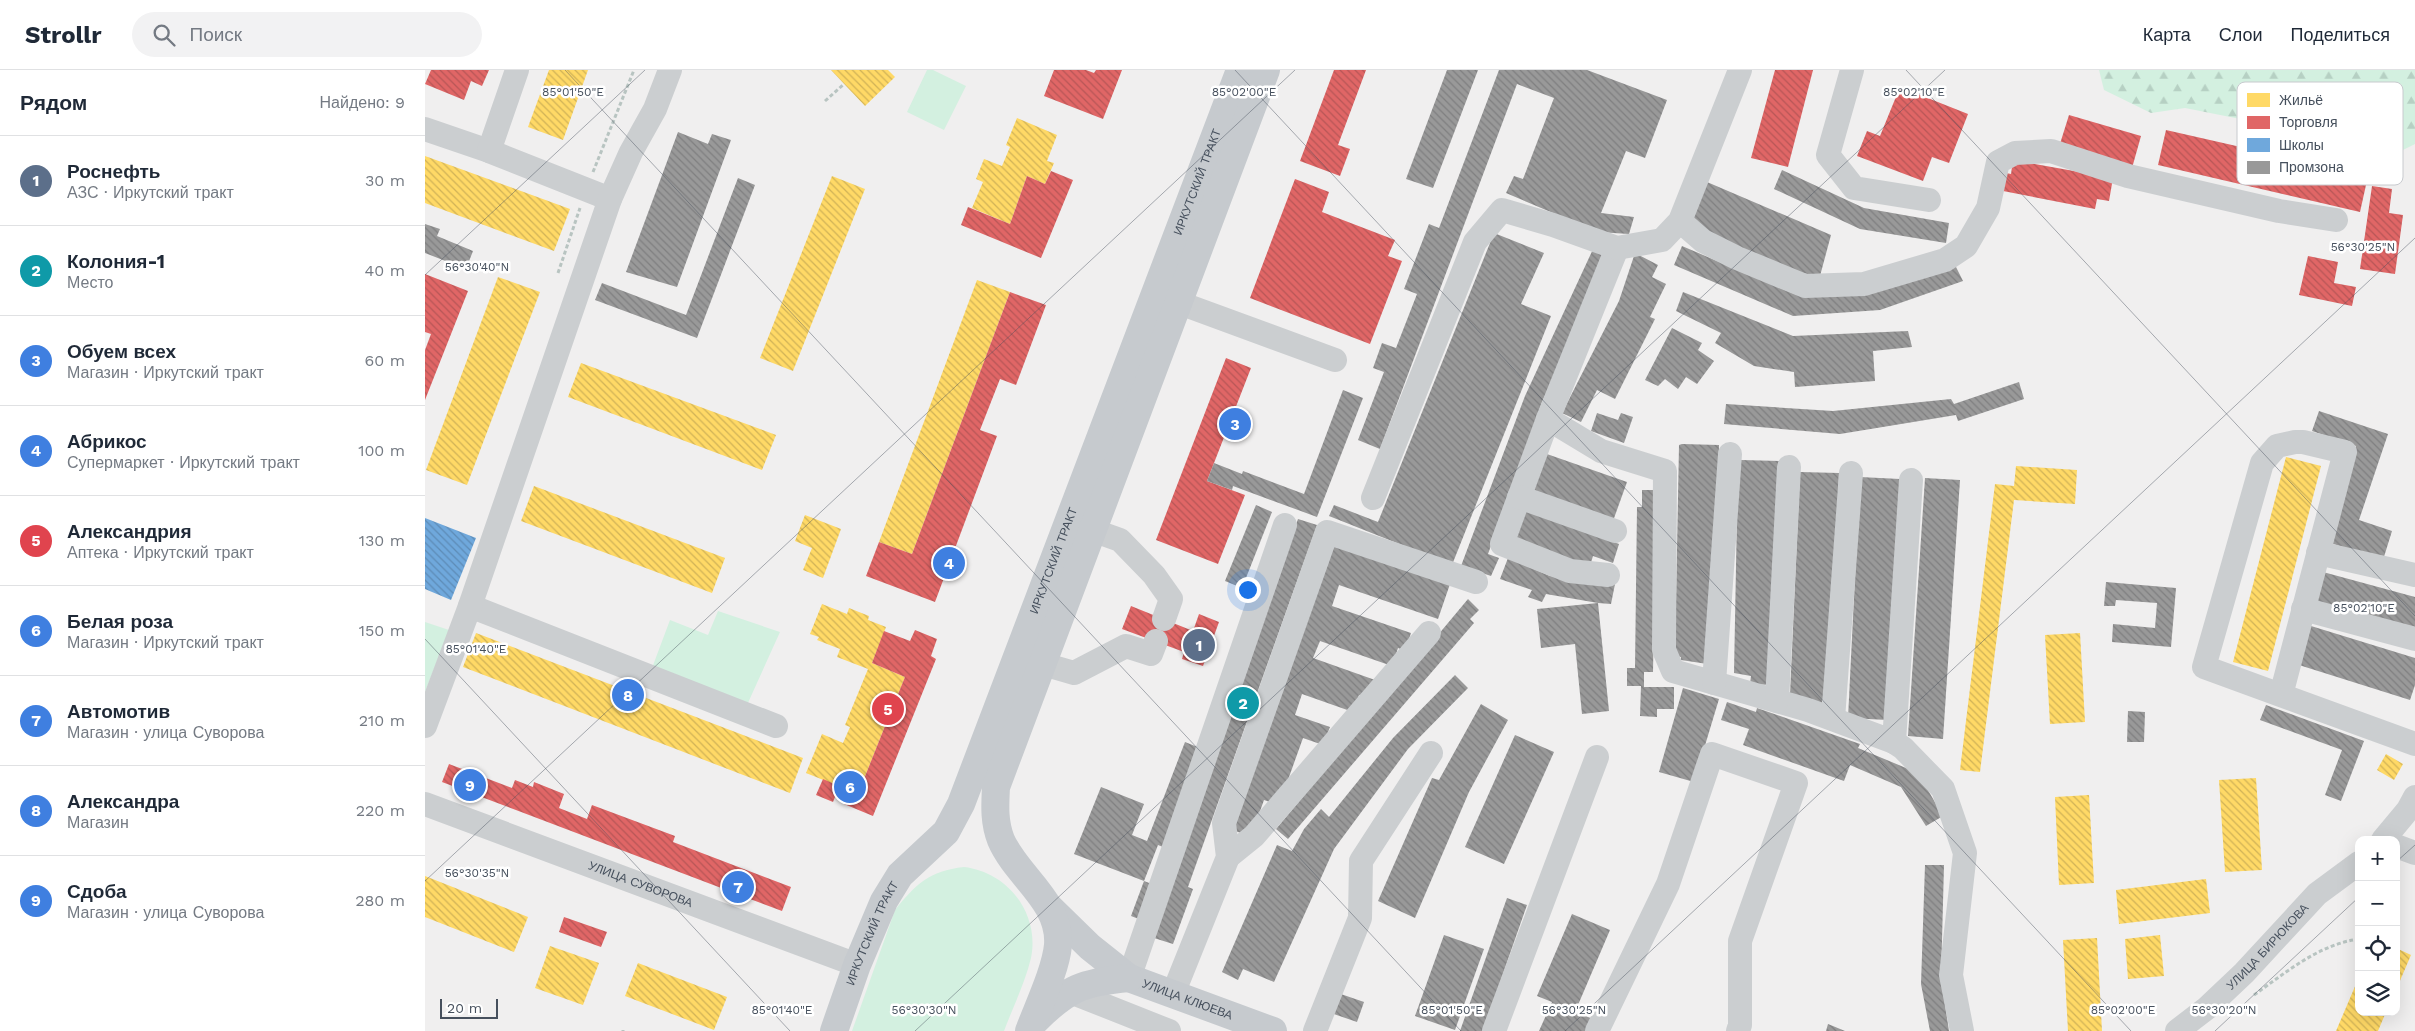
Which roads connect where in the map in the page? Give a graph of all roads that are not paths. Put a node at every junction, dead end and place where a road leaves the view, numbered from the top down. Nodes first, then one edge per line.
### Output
1 (517, 70) edge
2 (670, 70) edge
3 (1240, 70) edge
4 (1266, 70) edge
5 (1740, 70) edge
6 (1852, 70) edge
7 (425, 129) edge
8 (489, 151) junction
9 (610, 199) junction
10 (1929, 200) dead end
11 (2336, 220) dead end
12 (1680, 221) junction
13 (1617, 248) junction
14 (1177, 302) junction
15 (1335, 360) dead end
16 (1548, 419) junction
17 (1730, 454) dead end
18 (1789, 467) dead end
19 (1851, 473) dead end
20 (1911, 480) dead end
21 (1519, 497) junction
22 (1373, 498) dead end
23 (1285, 525) dead end
24 (1092, 530) junction
25 (1615, 531) dead end
26 (2318, 553) junction
27 (1607, 575) dead end
28 (2415, 575) edge
29 (1476, 582) dead end
30 (470, 606) junction
31 (2303, 610) junction
32 (1164, 620) dead end
33 (1429, 633) dead end
34 (2415, 639) edge
35 (1155, 641) dead end
36 (1043, 664) junction
37 (1714, 683) junction
38 (2281, 695) junction
39 (1777, 701) junction
40 (1833, 719) junction
41 (425, 726) edge
42 (777, 726) dead end
43 (1893, 742) junction
44 (2415, 744) edge
45 (1431, 752) dead end
46 (1597, 757) dead end
47 (2415, 797) edge
48 (425, 804) edge
49 (2386, 836) edge
50 (2400, 847) edge
51 (2415, 853) edge
52 (1228, 857) junction
53 (2355, 866) edge
54 (1049, 907) junction
55 (857, 966) junction
56 (1129, 978) junction
57 (1068, 992) junction
58 (1173, 994) junction
59 (1137, 1025) edge
60 (1030, 1028) edge
61 (834, 1031) edge
62 (1169, 1031) edge
63 (1273, 1031) edge
64 (1315, 1031) edge
65 (1494, 1031) edge
66 (1597, 1031) edge
67 (1738, 1031) edge
68 (1962, 1031) edge
69 (2177, 1031) edge

1 - 8 street
2 - 9 street
3 - 55 main road, ИРКУТСКИЙ ТРАКТ
4 - 14 main road, ИРКУТСКИЙ ТРАКТ
5 - 12 street
6 - 10 street
7 - 8 street
8 - 9 street
9 - 30 street
11 - 12 street
12 - 13 street
13 - 16 street
13 - 22 street
14 - 15 street
14 - 24 main road, ИРКУТСКИЙ ТРАКТ
16 - 21 street
16 - 37 street
17 - 37 street
18 - 39 street
19 - 40 street
20 - 43 street
21 - 25 street
21 - 27 street
23 - 56 street
24 - 32 street
24 - 36 main road, ИРКУТСКИЙ ТРАКТ
26 - 28 street
26 - 31 street
26 - 38 street
29 - 52 street
30 - 41 street
30 - 42 street
31 - 34 street
31 - 38 street
33 - 52 street
35 - 36 street
36 - 54 main road, ИРКУТСКИЙ ТРАКТ
37 - 39 street
38 - 44 street
39 - 40 street
40 - 43 street
43 - 68 street
45 - 64 street
46 - 65 street
47 - 49 street
48 - 55 street, УЛИЦА СУВОРОВА
50 - 51 street
52 - 58 street
53 - 69 street, УЛИЦА БИРЮКОВА
54 - 56 main road, УЛИЦА КЛЮЕВА
54 - 60 main road, ИРКУТСКИЙ ТРАКТ
55 - 61 main road, ИРКУТСКИЙ ТРАКТ
56 - 57 main road, УЛИЦА КЛЮЕВА
56 - 58 main road, УЛИЦА КЛЮЕВА
57 - 59 street
57 - 60 main road, УЛИЦА КЛЮЕВА
58 - 63 main road, УЛИЦА КЛЮЕВА
59 - 62 street
66 - 67 street

